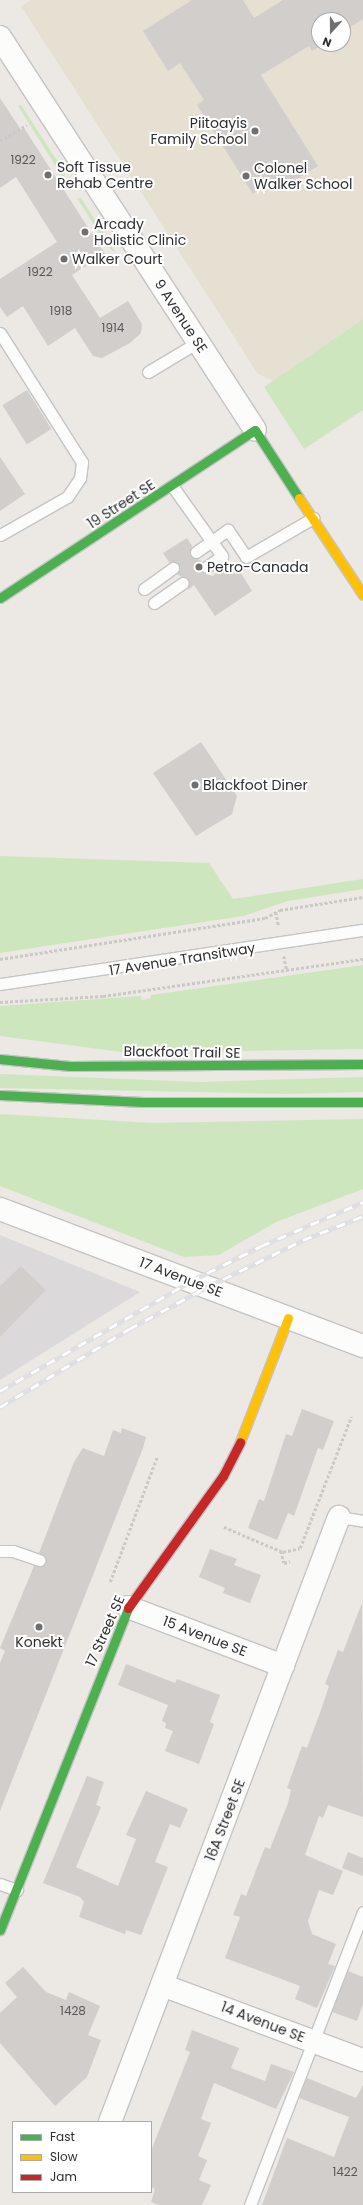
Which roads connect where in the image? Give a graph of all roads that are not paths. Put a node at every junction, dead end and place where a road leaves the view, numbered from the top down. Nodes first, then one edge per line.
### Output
1 (0, 38) edge
2 (0, 332) edge
3 (198, 342) junction
4 (148, 372) dead end
5 (255, 430) junction
6 (173, 487) junction
7 (313, 518) junction
8 (0, 535) edge
9 (212, 541) junction
10 (196, 552) dead end
11 (206, 567) dead end
12 (173, 568) dead end
13 (183, 583) dead end
14 (144, 589) dead end
15 (363, 594) edge
16 (0, 598) edge
17 (154, 604) dead end
18 (363, 930) edge
19 (0, 984) edge
20 (3, 1060) edge
21 (363, 1064) edge
22 (0, 1095) edge
23 (363, 1102) edge
24 (0, 1208) edge
25 (288, 1318) junction
26 (363, 1346) edge
27 (339, 1517) joint
28 (363, 1521) edge
29 (0, 1551) edge
30 (39, 1560) dead end
31 (128, 1607) junction
32 (283, 1666) junction
33 (0, 1884) edge
34 (17, 1890) junction
35 (363, 1912) edge
36 (0, 1930) edge
37 (162, 1985) junction
38 (313, 2041) junction
39 (363, 2060) edge
40 (110, 2121) edge
41 (250, 2205) edge

1 - 3 street, 9 Avenue SE
2 - 8 lane
3 - 4 lane
3 - 5 street, 9 Avenue SE
5 - 6 main road, 19 Street SE
5 - 7 main road, 9 Avenue SE
6 - 9 lane
6 - 16 main road, 19 Street SE
7 - 9 lane
7 - 15 main road, 9 Avenue SE
9 - 10 lane
9 - 11 lane
12 - 14 lane
13 - 17 lane
18 - 19 lane, 17 Avenue Transitway
20 - 21 main road, Blackfoot Trail SE
22 - 23 main road
24 - 25 street, 17 Avenue SE
25 - 26 street, 17 Avenue SE
25 - 31 main road, 17 Street SE
27 - 28 lane
27 - 32 street, 16A Street SE
29 - 30 lane
31 - 32 street, 15 Avenue SE
31 - 34 main road, 17 Street SE
32 - 37 street, 16A Street SE
33 - 34 lane
34 - 36 main road, 17 Street SE
35 - 38 lane
37 - 38 street, 14 Avenue SE
37 - 40 street, 16A Street SE
38 - 39 street, 14 Avenue SE
38 - 41 lane

